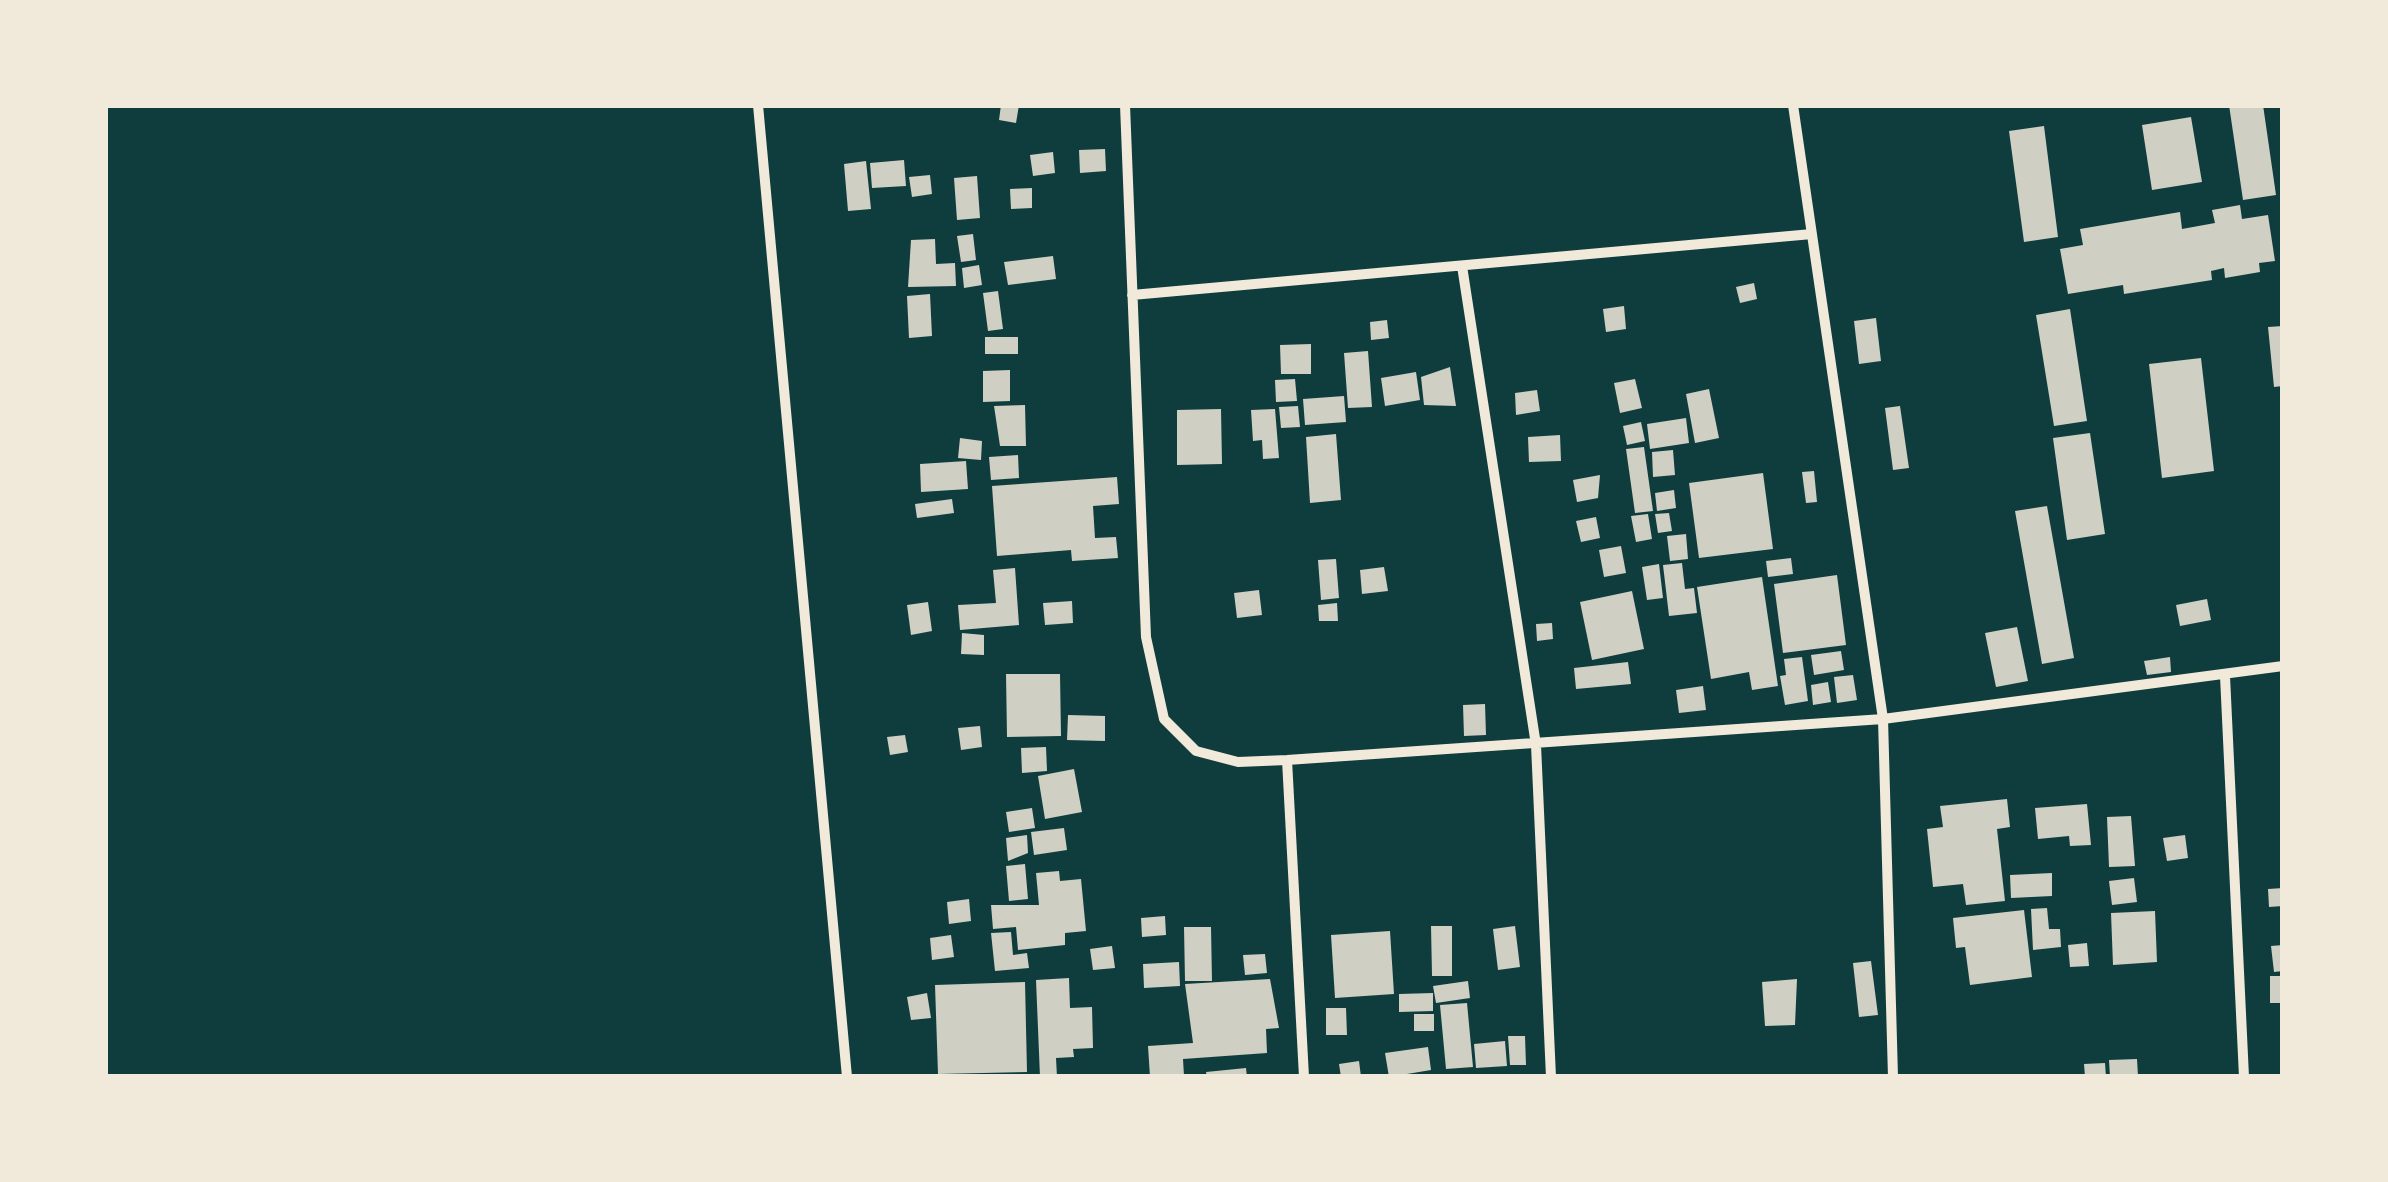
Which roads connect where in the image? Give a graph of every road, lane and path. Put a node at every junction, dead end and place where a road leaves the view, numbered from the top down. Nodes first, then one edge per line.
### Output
1 (758, 105) edge
2 (1125, 105) edge
3 (1793, 105) edge
4 (1812, 234) junction
5 (1462, 266) junction
6 (1132, 295) junction
7 (2283, 666) edge
8 (2225, 676) junction
9 (1883, 719) junction
10 (1536, 745) junction
11 (1287, 760) junction
12 (847, 1077) edge
13 (1304, 1077) edge
14 (1551, 1077) edge
15 (1894, 1077) edge
16 (2244, 1077) edge

1 - 12 street
2 - 6 street
3 - 4 street
4 - 5 street
4 - 9 street
5 - 6 street
5 - 10 street
6 - 11 street
7 - 8 street
8 - 9 street
8 - 16 street
9 - 10 street
9 - 15 street
10 - 11 street
10 - 14 street
11 - 13 street

